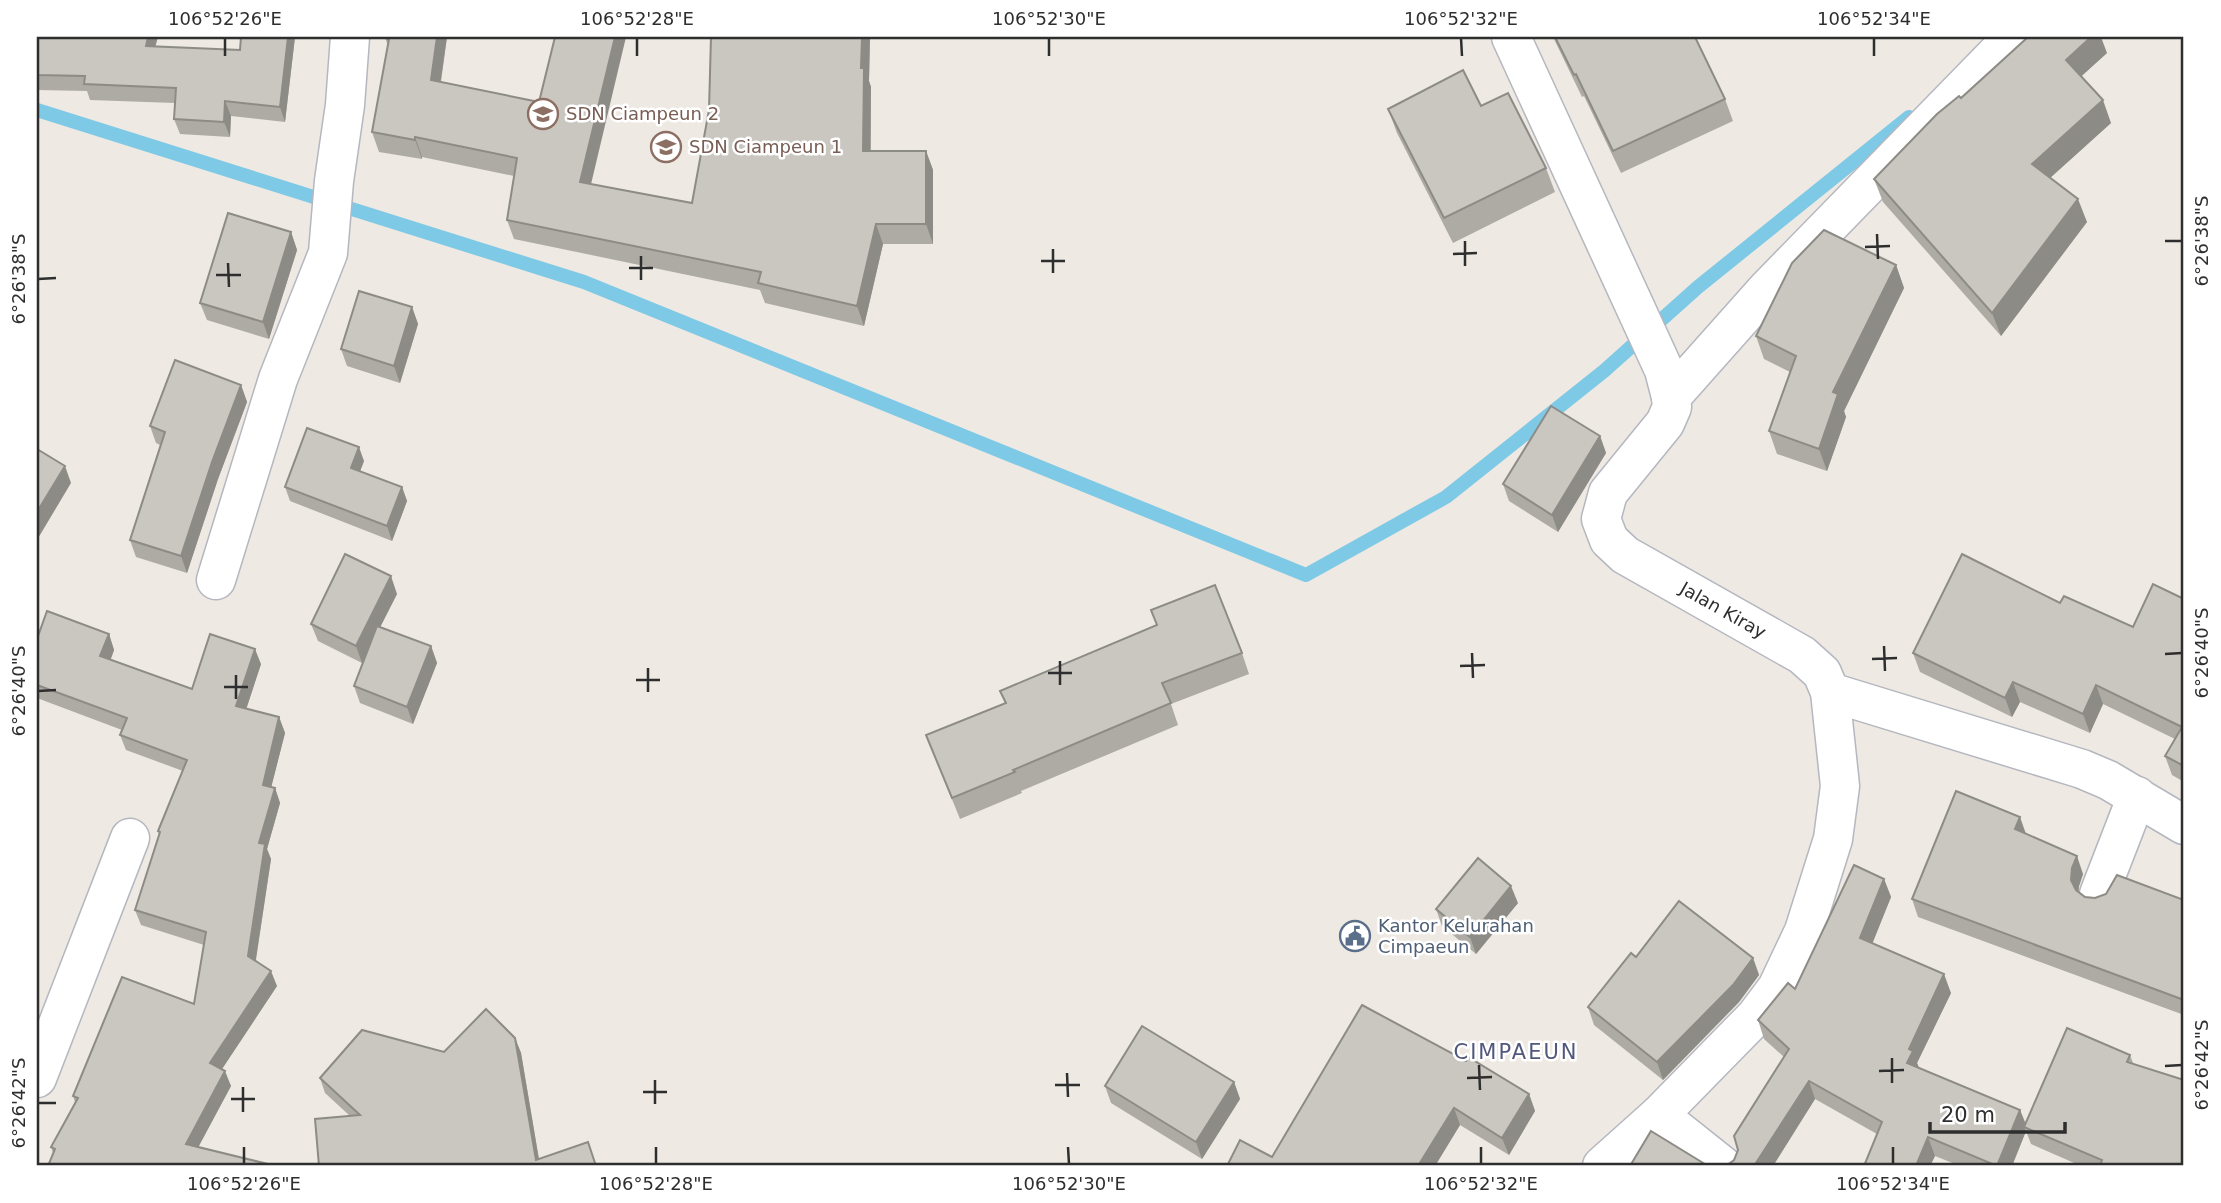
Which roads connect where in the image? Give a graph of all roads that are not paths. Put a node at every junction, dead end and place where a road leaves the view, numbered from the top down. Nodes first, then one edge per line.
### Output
1 (350, 37) edge
2 (1511, 37) edge
3 (2013, 37) edge
4 (1668, 384) junction
5 (216, 580) dead end
6 (1830, 692) junction
7 (2137, 796) junction
8 (2184, 825) edge
9 (130, 838) dead end
10 (2099, 894) edge
11 (37, 1078) edge
12 (1659, 1115) junction
13 (1602, 1166) edge
14 (1723, 1166) edge

1 - 5 street
2 - 4 street
3 - 4 street
4 - 6 street, Jalan Kiray
6 - 7 street
6 - 12 street, Jalan Kiray
7 - 8 street
7 - 10 street
9 - 11 street
12 - 13 street, Jalan Kiray
12 - 14 street

